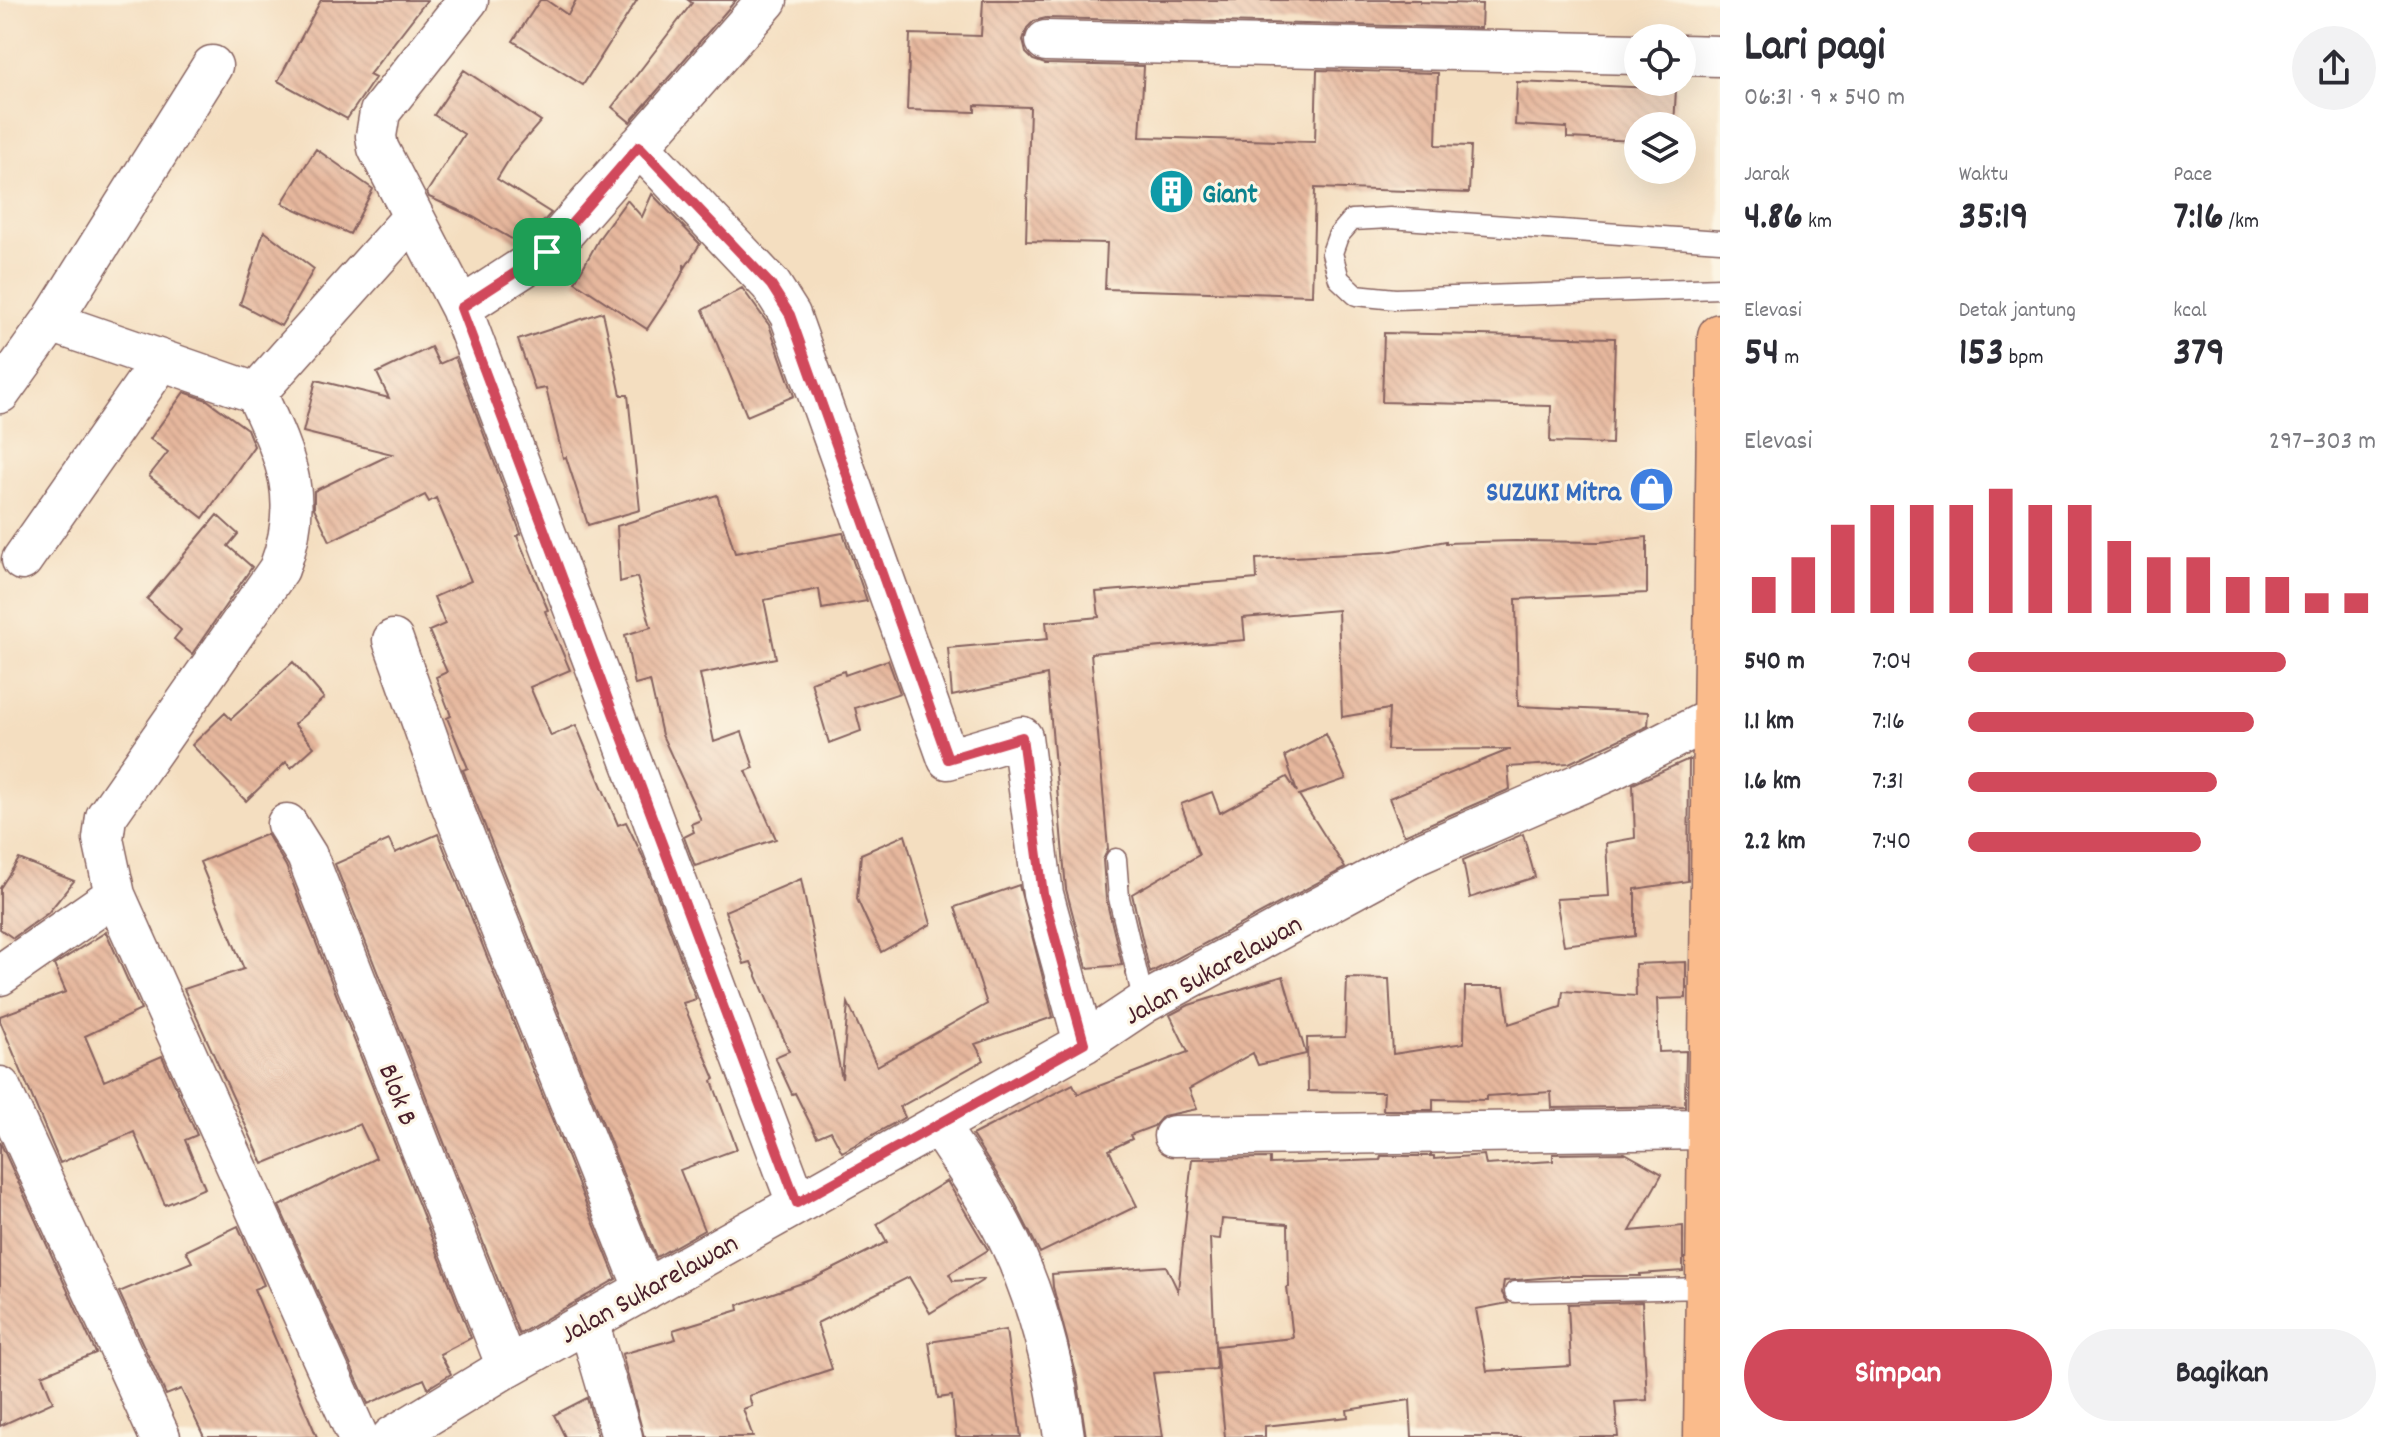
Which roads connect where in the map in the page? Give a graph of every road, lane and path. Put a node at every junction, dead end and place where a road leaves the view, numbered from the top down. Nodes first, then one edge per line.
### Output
1 (468, 0) edge
2 (767, 0) edge
3 (1046, 41) dead end
4 (1624, 54) edge
5 (1696, 55) edge
6 (1720, 56) edge
7 (212, 66) dead end
8 (639, 146) junction
9 (413, 217) junction
10 (1720, 241) edge
11 (1720, 288) edge
12 (461, 308) junction
13 (51, 322) junction
14 (1720, 336) edge
15 (161, 361) junction
16 (1720, 375) edge
17 (0, 393) edge
18 (256, 393) junction
19 (22, 560) dead end
20 (393, 640) dead end
21 (1713, 718) junction
22 (287, 824) dead end
23 (1116, 859) dead end
24 (115, 895) junction
25 (0, 975) edge
26 (1144, 1003) junction
27 (1084, 1043) junction
28 (0, 1087) edge
29 (938, 1125) junction
30 (1709, 1129) junction
31 (1174, 1136) dead end
32 (797, 1203) junction
33 (1707, 1288) junction
34 (645, 1290) junction
35 (1515, 1292) dead end
36 (588, 1321) junction
37 (507, 1367) junction
38 (160, 1437) edge
39 (358, 1437) edge
40 (392, 1437) edge
41 (622, 1437) edge
42 (1064, 1437) edge
43 (1706, 1437) edge

1 - 9 street
2 - 8 street
3 - 4 street
5 - 6 street
7 - 13 street
8 - 12 street
8 - 27 street
9 - 12 street
9 - 18 street
10 - 11 lane
12 - 32 street
13 - 15 street
13 - 17 street
14 - 16 highway
15 - 18 street
15 - 19 street
16 - 21 highway
18 - 24 street
20 - 34 street
21 - 26 street, Jalan Sukarelawan
21 - 30 highway
22 - 37 street, Blok B
23 - 26 lane
24 - 25 street
24 - 39 street
26 - 27 street, Jalan Sukarelawan
27 - 29 street, Jalan Sukarelawan
28 - 38 street
29 - 32 street, Jalan Sukarelawan
29 - 42 street
30 - 31 street
30 - 33 highway
32 - 34 street, Jalan Sukarelawan
33 - 35 lane
33 - 43 highway
34 - 36 street, Jalan Sukarelawan
36 - 37 street, Jalan Sukarelawan
36 - 41 street
37 - 40 street, Jalan Sukarelawan

